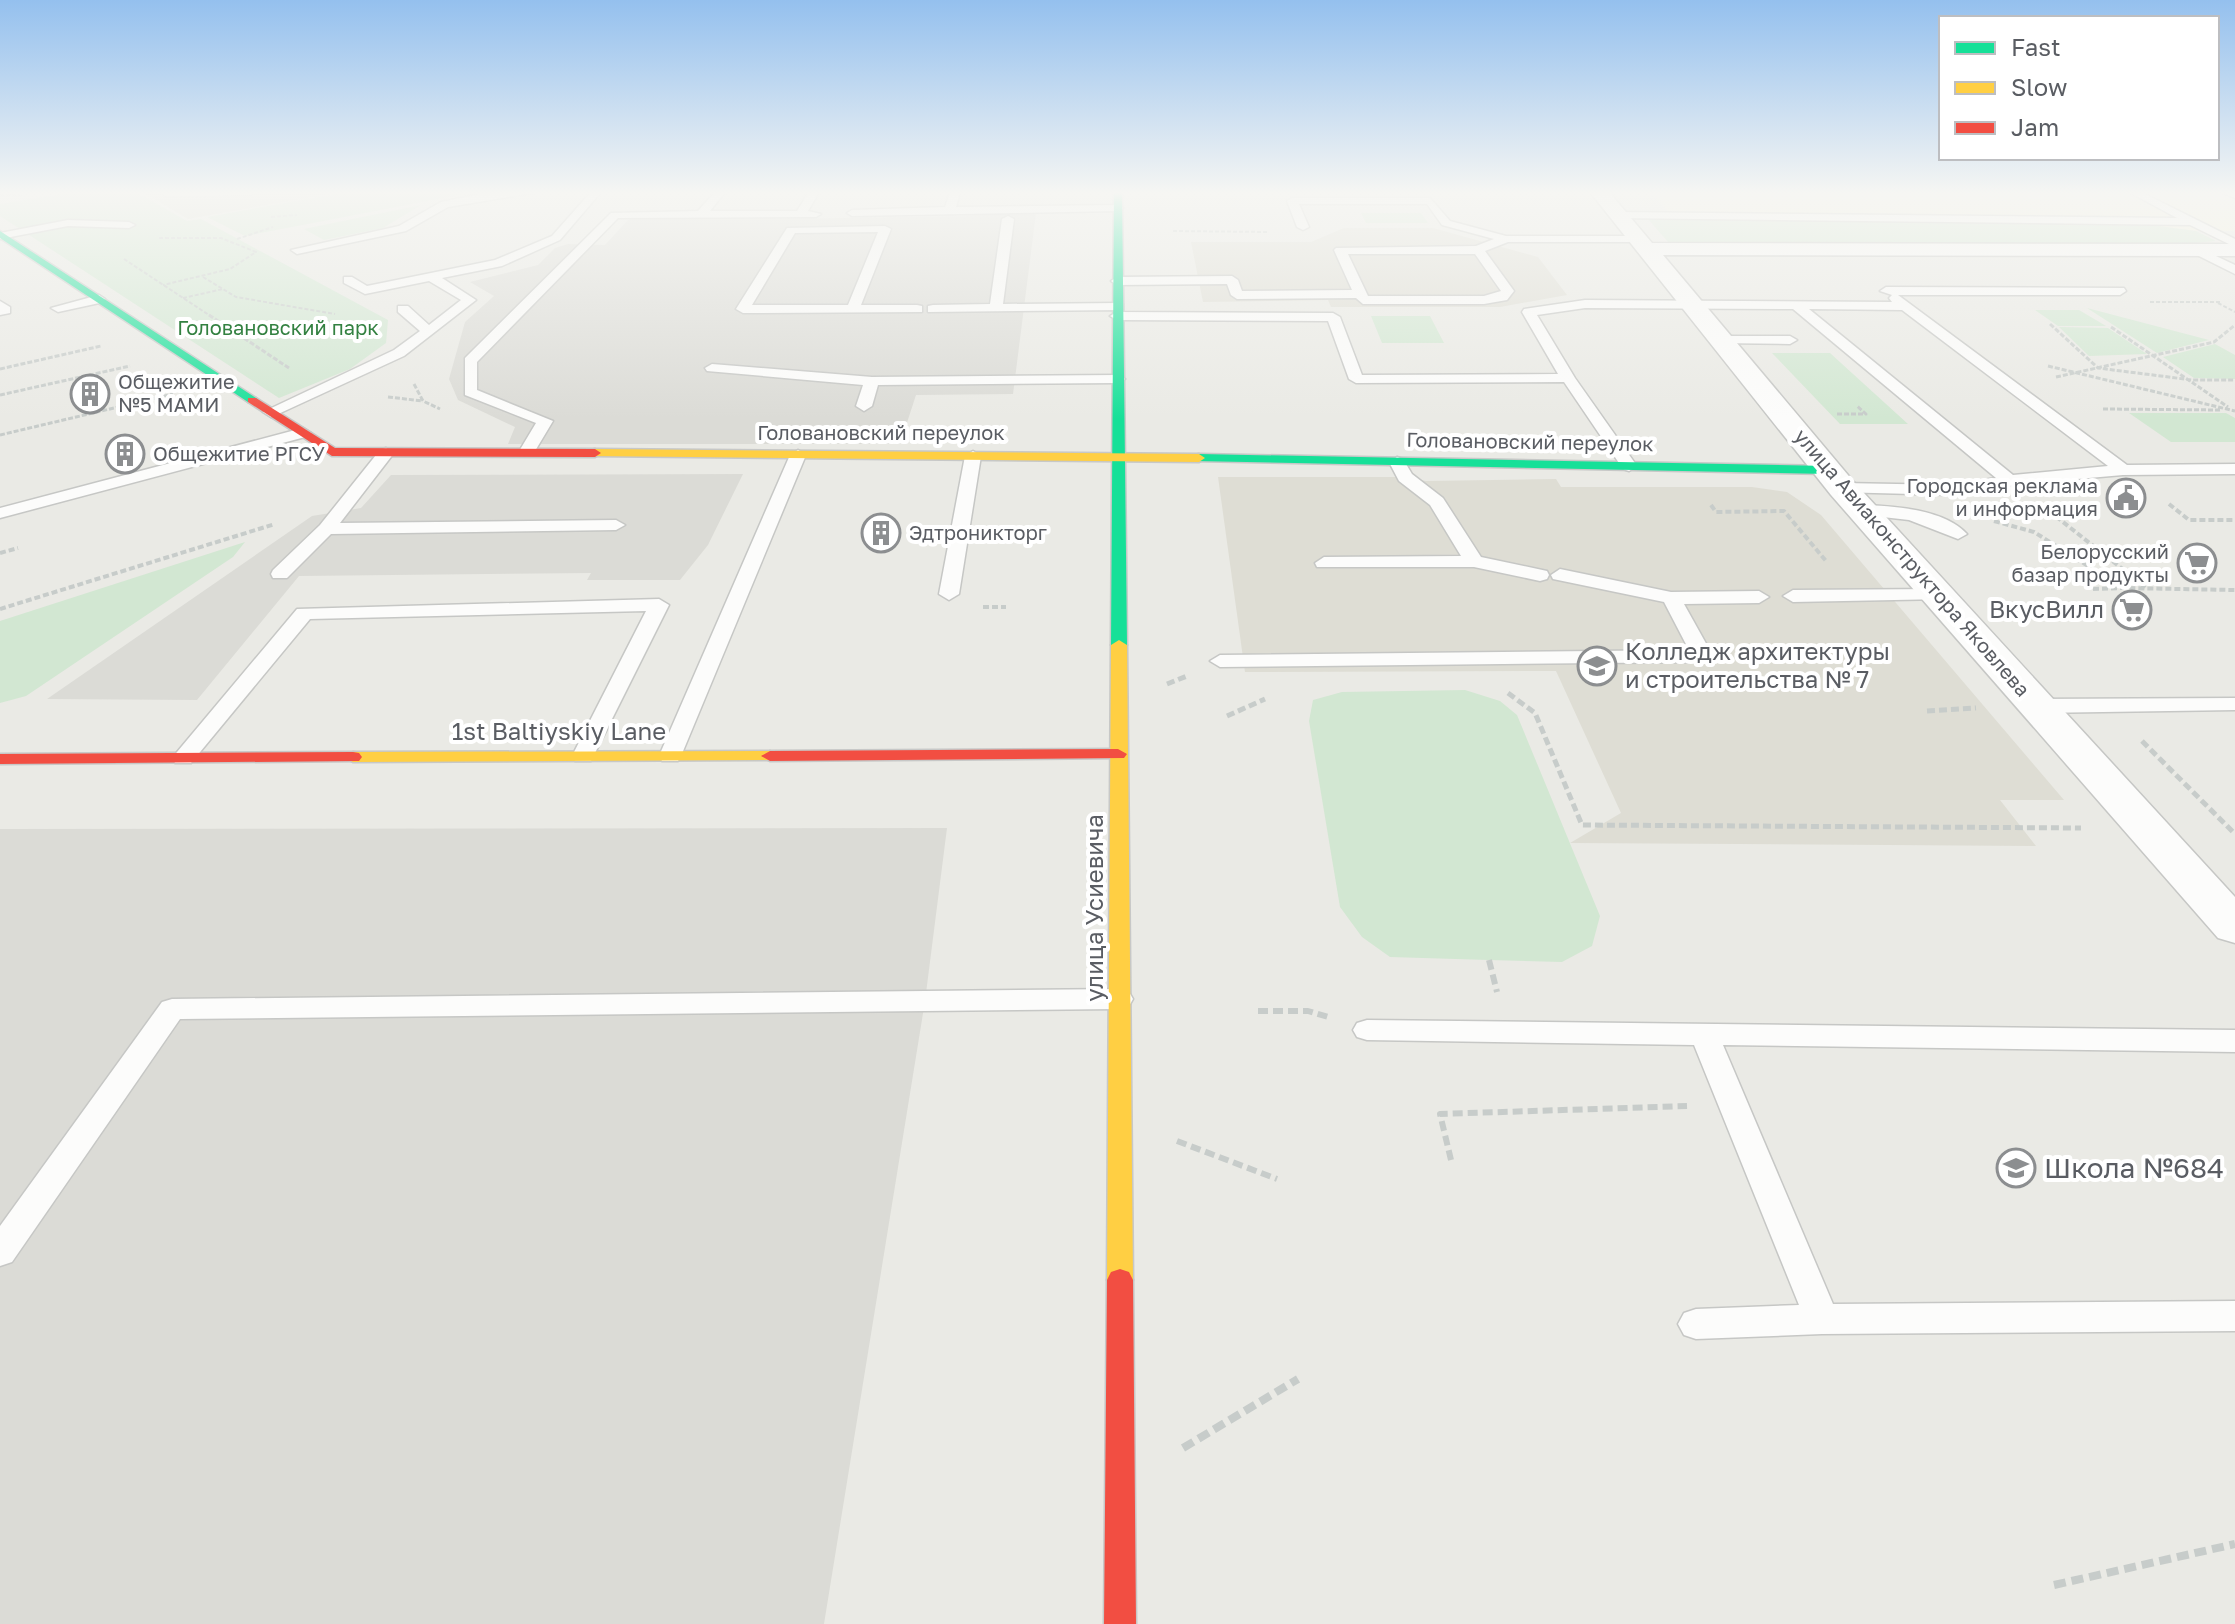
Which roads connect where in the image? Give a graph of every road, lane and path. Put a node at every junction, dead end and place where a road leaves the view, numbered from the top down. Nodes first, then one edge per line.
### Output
1 (51, 268) edge
2 (137, 268) edge
3 (232, 268) edge
4 (475, 268) edge
5 (563, 268) edge
6 (768, 268) edge
7 (869, 268) edge
8 (1001, 268) edge
9 (1117, 268) edge
10 (1348, 268) edge
11 (1491, 268) edge
12 (1661, 268) edge
13 (203, 277) junction
14 (431, 277) junction
15 (348, 280) dead end
16 (1117, 281) junction
17 (163, 285) junction
18 (223, 289) junction
19 (2056, 291) junction
20 (2120, 291) joint
21 (1361, 294) junction
22 (182, 298) junction
23 (99, 299) junction
24 (1693, 306) junction
25 (1797, 306) junction
26 (1905, 306) junction
27 (1754, 307) junction
28 (58, 308) dead end
29 (996, 308) junction
30 (403, 309) dead end
31 (853, 309) junction
32 (917, 309) dead end
33 (933, 309) dead end
34 (1118, 312) junction
35 (2235, 312) edge
36 (343, 317) dead end
37 (2235, 325) edge
38 (429, 332) junction
39 (152, 334) junction
40 (1720, 340) junction
41 (182, 354) junction
42 (2156, 356) junction
43 (712, 368) dead end
44 (2098, 368) junction
45 (0, 369) edge
46 (1568, 378) junction
47 (1118, 379) junction
48 (2192, 380) junction
49 (2235, 380) edge
50 (224, 381) junction
51 (872, 381) junction
52 (2012, 386) junction
53 (323, 390) junction
54 (0, 395) edge
55 (864, 406) dead end
56 (2042, 409) junction
57 (2233, 411) edge
58 (271, 412) junction
59 (303, 433) junction
60 (0, 435) edge
61 (386, 453) junction
62 (526, 453) junction
63 (798, 455) junction
64 (973, 456) junction
65 (1118, 456) junction
66 (1397, 462) junction
67 (1629, 466) junction
68 (2235, 469) edge
69 (2123, 470) junction
70 (2010, 481) junction
71 (1844, 489) junction
72 (1708, 501) dead end
73 (345, 502) junction
74 (0, 513) edge
75 (1988, 519) dead end
76 (616, 525) dead end
77 (326, 529) junction
78 (1958, 534) dead end
79 (2063, 550) junction
80 (2097, 550) junction
81 (1474, 561) junction
82 (1324, 563) dead end
83 (280, 574) dead end
84 (1540, 575) dead end
85 (1560, 575) dead end
86 (2123, 588) junction
87 (2093, 589) dead end
88 (2148, 590) junction
89 (2235, 590) edge
90 (949, 594) dead end
91 (1855, 595) junction
92 (1938, 595) junction
93 (1793, 596) dead end
94 (1759, 597) dead end
95 (1671, 598) junction
96 (0, 609) edge
97 (1220, 661) dead end
98 (1505, 691) dead end
99 (1276, 693) dead end
100 (2235, 704) edge
101 (2105, 705) junction
102 (2037, 706) junction
103 (1227, 716) dead end
104 (1118, 754) junction
105 (583, 756) junction
106 (670, 756) junction
107 (183, 758) junction
108 (0, 759) edge
109 (2146, 827) junction
110 (2235, 834) edge
111 (2235, 927) edge
112 (1119, 999) junction
113 (1258, 1011) dead end
114 (1367, 1030) joint
115 (1704, 1034) junction
116 (2235, 1041) edge
117 (1733, 1105) junction
118 (1119, 1120) junction
119 (1451, 1160) dead end
120 (1277, 1179) dead end
121 (0, 1252) edge
122 (2235, 1316) edge
123 (1822, 1319) junction
124 (1696, 1324) dead end
125 (1298, 1379) dead end
126 (1120, 1486) junction
127 (2235, 1544) edge
128 (2054, 1585) dead end
129 (1120, 1624) edge

1 - 23 street, Головановский переулок
2 - 17 path
3 - 13 path
4 - 14 lane
5 - 62 lane
6 - 31 lane
7 - 31 lane
8 - 29 lane
9 - 16 street, улица Усиевича
10 - 21 lane
11 - 21 lane
12 - 24 street, улица Авиаконструктора Яковлева
13 - 17 path
13 - 18 path
14 - 15 lane
14 - 38 lane
16 - 21 lane
16 - 34 street, улица Усиевича
17 - 22 path
18 - 22 path
18 - 36 path
19 - 20 lane
19 - 26 lane
19 - 42 path
20 - 35 path
22 - 53 path
23 - 28 lane
23 - 39 street, Головановский переулок
24 - 27 lane
24 - 40 street, улица Авиаконструктора Яковлева
24 - 46 lane
25 - 26 lane
25 - 27 lane
25 - 70 lane
26 - 52 lane
27 - 40 lane
29 - 33 lane
29 - 34 lane
30 - 38 lane
31 - 32 lane
34 - 46 lane
34 - 47 street, улица Усиевича
37 - 42 path
38 - 53 lane
39 - 41 street, Головановский переулок
39 - 45 path
40 - 71 street, улица Авиаконструктора Яковлева
41 - 50 street, Головановский переулок
41 - 54 path
42 - 44 path
42 - 48 path
43 - 51 lane
44 - 48 path
44 - 52 path
46 - 67 lane
47 - 51 lane
47 - 65 street, улица Усиевича
48 - 49 path
48 - 57 path
50 - 58 street, Головановский переулок
50 - 60 path
51 - 55 lane
52 - 56 lane
53 - 58 lane
56 - 57 path
56 - 69 lane
58 - 59 street, Головановский переулок
59 - 61 street, Головановский переулок
59 - 74 lane
61 - 62 street, Головановский переулок
61 - 73 lane
62 - 63 street, Головановский переулок
63 - 64 street, Головановский переулок
63 - 106 lane
64 - 65 street, Головановский переулок
64 - 90 lane
65 - 66 street, Головановский переулок
65 - 104 street, улица Усиевича
66 - 67 street, Головановский переулок
66 - 81 lane
67 - 71 street, Головановский переулок
68 - 69 lane
69 - 70 lane
70 - 71 lane
70 - 80 path
71 - 78 lane
71 - 92 street, улица Авиаконструктора Яковлева
72 - 91 path
73 - 77 lane
73 - 96 path
75 - 79 path
76 - 77 lane
77 - 83 lane
79 - 80 path
79 - 86 path
80 - 88 path
81 - 82 lane
81 - 84 lane
85 - 95 lane
86 - 87 path
86 - 88 path
88 - 89 path
91 - 92 lane
91 - 93 lane
92 - 102 street, улица Авиаконструктора Яковлева
94 - 95 lane
95 - 97 lane
98 - 109 path
99 - 103 path
100 - 101 lane
101 - 102 lane
101 - 110 path
102 - 109 street, улица Авиаконструктора Яковлева
104 - 106 street, 1st Baltiyskiy Lane
104 - 112 street, улица Усиевича
105 - 106 street, 1st Baltiyskiy Lane
105 - 107 street, 1st Baltiyskiy Lane
105 - 107 lane
107 - 108 street, 1st Baltiyskiy Lane
109 - 111 street, улица Авиаконструктора Яковлева
112 - 118 street, улица Усиевича
112 - 121 lane
113 - 114 path
114 - 115 lane
115 - 116 lane
115 - 117 lane
117 - 119 path
117 - 123 lane
118 - 120 path
118 - 126 street, улица Усиевича
122 - 123 lane
123 - 124 lane
125 - 126 path
126 - 129 street, улица Усиевича
127 - 128 path

